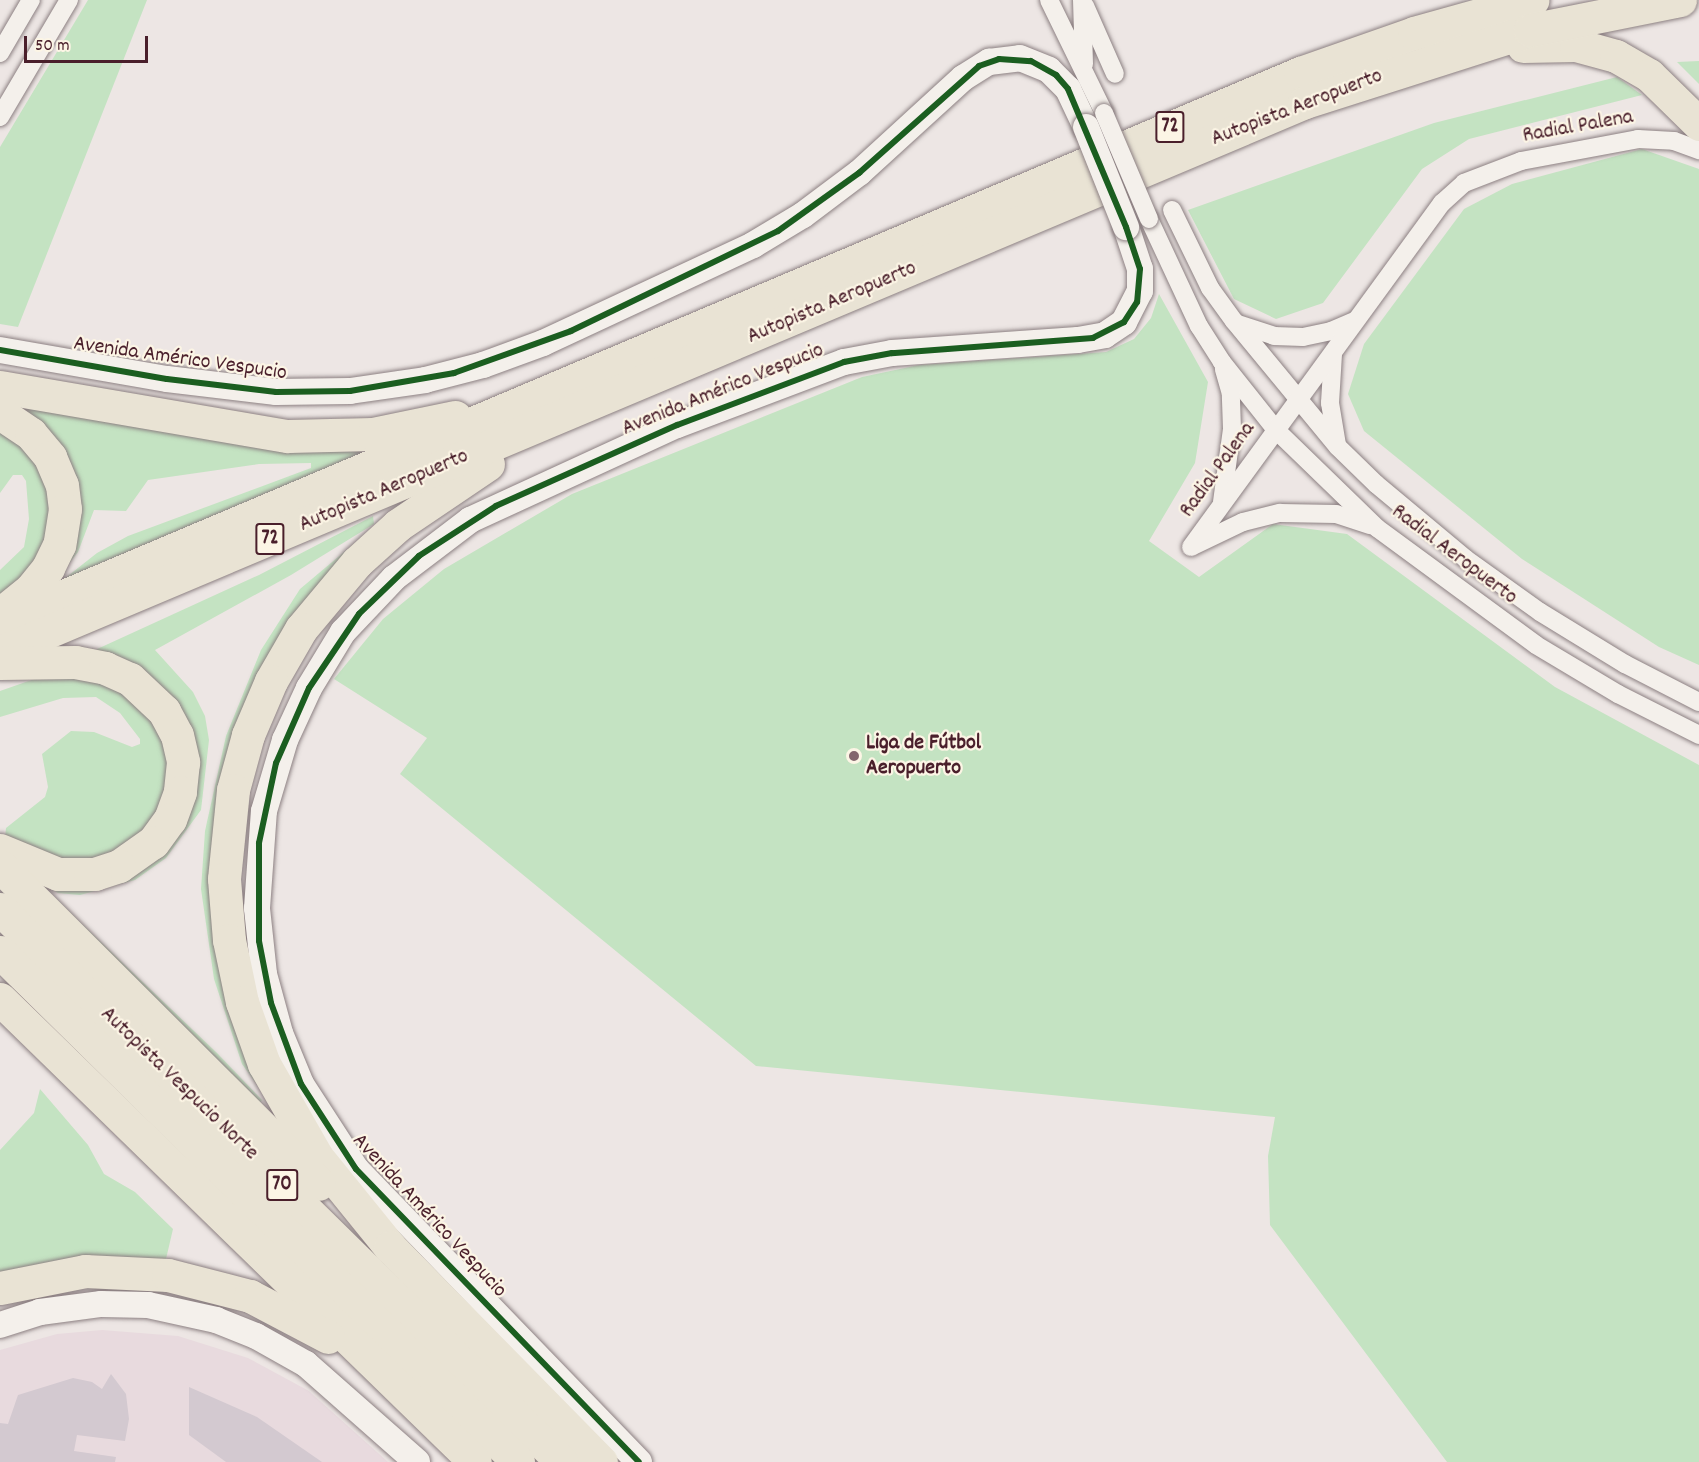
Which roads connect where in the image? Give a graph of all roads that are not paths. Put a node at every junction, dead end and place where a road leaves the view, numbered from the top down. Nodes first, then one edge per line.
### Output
1 (31, 0) edge
2 (69, 0) edge
3 (1048, 0) edge
4 (1532, 0) edge
5 (1680, 0) edge
6 (1082, 1) edge
7 (1470, 47) junction
8 (0, 53) edge
9 (1115, 74) dead end
10 (1091, 86) junction
11 (0, 117) edge
12 (1095, 120) junction
13 (1699, 124) edge
14 (1699, 150) edge
15 (1172, 210) dead end
16 (1138, 223) junction
17 (1234, 321) junction
18 (1356, 321) junction
19 (0, 350) edge
20 (1333, 353) junction
21 (1222, 362) junction
22 (0, 387) edge
23 (1299, 399) junction
24 (0, 413) edge
25 (537, 413) junction
26 (1276, 430) junction
27 (1338, 447) junction
28 (1221, 504) junction
29 (1377, 528) junction
30 (0, 614) edge
31 (0, 623) edge
32 (0, 652) edge
33 (0, 663) edge
34 (1699, 702) edge
35 (1699, 735) edge
36 (0, 850) edge
37 (0, 866) edge
38 (0, 909) edge
39 (0, 952) edge
40 (0, 999) edge
41 (390, 1247) junction
42 (0, 1288) edge
43 (0, 1325) edge
44 (379, 1371) junction
45 (417, 1462) edge
46 (475, 1462) edge
47 (518, 1462) edge
48 (562, 1462) edge
49 (601, 1462) edge
50 (639, 1462) edge

1 - 8 street
2 - 11 street
3 - 10 street
4 - 25 highway, Autopista Aeropuerto / 72
5 - 7 highway, Autopista Aeropuerto / 72
6 - 9 street
6 - 10 street
7 - 13 highway
7 - 25 highway, Autopista Aeropuerto / 72
10 - 12 street
12 - 16 street, Avenida Américo Vespucio, bridge
12 - 19 street, Avenida Américo Vespucio
14 - 18 street, Radial Palena
15 - 17 street, Radial Aeropuerto
16 - 21 street, Radial Aeropuerto
16 - 50 street, Avenida Américo Vespucio
17 - 18 street
17 - 23 street, Radial Aeropuerto
18 - 20 street, Radial Palena
20 - 23 street, Radial Palena
20 - 27 street
21 - 26 street, Radial Aeropuerto
21 - 28 street, Radial Aeropuerto
22 - 25 highway
23 - 26 street, Radial Palena
23 - 27 street, Radial Aeropuerto
24 - 30 highway
25 - 31 highway, Autopista Aeropuerto / 72
25 - 32 highway, Autopista Aeropuerto / 72
25 - 41 highway
26 - 28 street, Radial Palena
26 - 29 street, Radial Aeropuerto
27 - 34 street, Radial Aeropuerto
28 - 29 street, Radial Palena
29 - 35 street, Radial Aeropuerto
33 - 36 highway
37 - 41 highway
38 - 48 highway, Autopista Vespucio Norte / 70
39 - 47 highway, Autopista Vespucio Norte / 70
40 - 44 highway
41 - 49 highway
42 - 44 highway
43 - 45 street
44 - 46 highway

